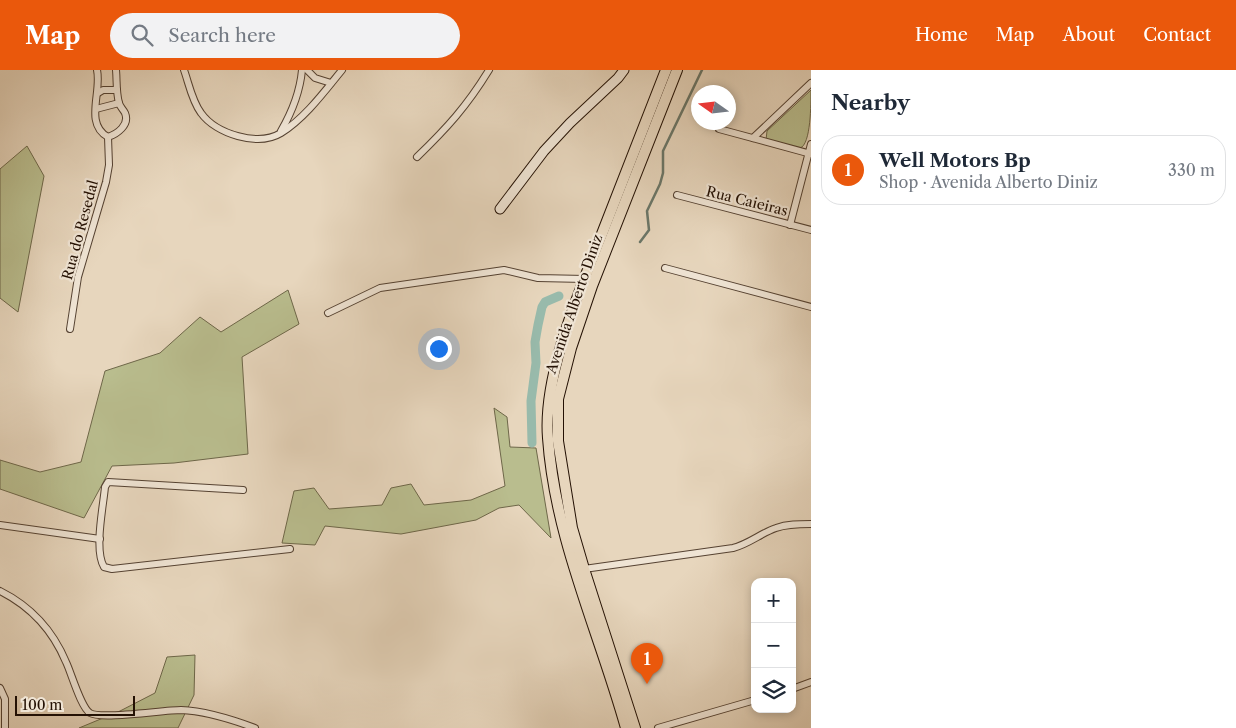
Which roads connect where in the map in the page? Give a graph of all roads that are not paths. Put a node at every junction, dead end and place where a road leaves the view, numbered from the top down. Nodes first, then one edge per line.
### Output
1 (97, 70) edge
2 (116, 70) edge
3 (184, 70) edge
4 (302, 70) edge
5 (307, 70) edge
6 (342, 70) edge
7 (489, 70) edge
8 (624, 70) edge
9 (666, 70) edge
10 (677, 70) edge
11 (331, 83) junction
12 (811, 83) edge
13 (117, 90) junction
14 (98, 92) junction
15 (120, 106) junction
16 (96, 112) junction
17 (723, 130) edge
18 (279, 134) junction
19 (108, 138) junction
20 (753, 138) junction
21 (811, 144) edge
22 (810, 153) edge
23 (417, 157) dead end
24 (677, 195) dead end
25 (500, 209) dead end
26 (790, 224) junction
27 (811, 230) edge
28 (664, 268) dead end
29 (584, 279) junction
30 (811, 307) edge
31 (328, 313) dead end
32 (70, 329) dead end
33 (243, 490) dead end
34 (811, 524) edge
35 (0, 525) edge
36 (100, 539) junction
37 (290, 549) dead end
38 (584, 569) junction
39 (0, 591) edge
40 (811, 682) edge
41 (0, 688) edge
42 (796, 688) edge
43 (751, 701) edge
44 (5, 728) edge
45 (255, 728) edge
46 (626, 728) edge
47 (635, 728) edge
48 (658, 728) edge

1 - 14 street
2 - 13 street
3 - 18 street
4 - 18 street
5 - 11 street
6 - 11 street
7 - 23 street
8 - 25 street
9 - 29 main road, Avenida Alberto Diniz
10 - 38 main road, Avenida Alberto Diniz
11 - 18 street
12 - 20 street
13 - 14 street
13 - 15 street
14 - 16 street
15 - 16 street
15 - 19 street
16 - 19 street
17 - 20 street
19 - 32 street, Rua do Resedal
20 - 22 street
21 - 22 street
22 - 26 street
24 - 26 street, Rua Caieiras
26 - 27 street, Rua Caieiras
28 - 30 street
29 - 31 street, Avenida Alberto Diniz
29 - 46 main road, Avenida Alberto Diniz
33 - 36 street
34 - 38 street
35 - 36 street
36 - 37 street
38 - 47 main road, Avenida Alberto Diniz
39 - 45 street
40 - 42 street
41 - 44 street
43 - 48 street

